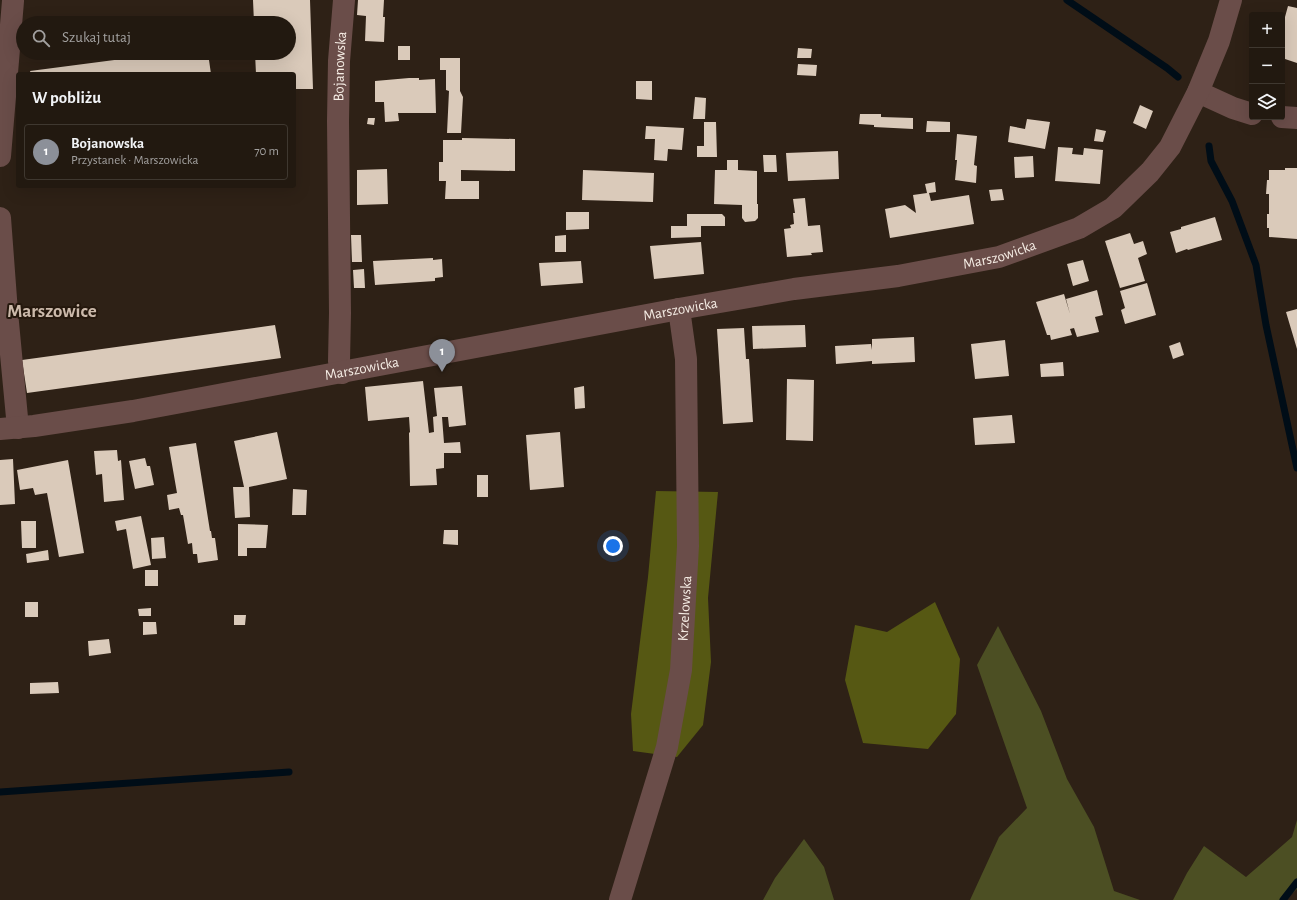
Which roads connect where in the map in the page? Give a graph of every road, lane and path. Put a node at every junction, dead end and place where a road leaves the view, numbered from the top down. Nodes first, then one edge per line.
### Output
1 (344, 0) edge
2 (1231, 0) edge
3 (12, 1) edge
4 (1198, 92) junction
5 (1249, 113) edge
6 (1285, 117) edge
7 (1297, 118) edge
8 (0, 156) edge
9 (0, 218) edge
10 (679, 309) junction
11 (342, 373) junction
12 (9, 428) edge
13 (620, 900) edge

1 - 11 street, Bojanowska
2 - 4 street, Marszowicka
3 - 8 street
4 - 5 street
4 - 10 street, Marszowicka
6 - 7 street
9 - 12 street
10 - 11 street, Marszowicka
10 - 13 street, Krzelowska
11 - 12 street, Marszowicka

